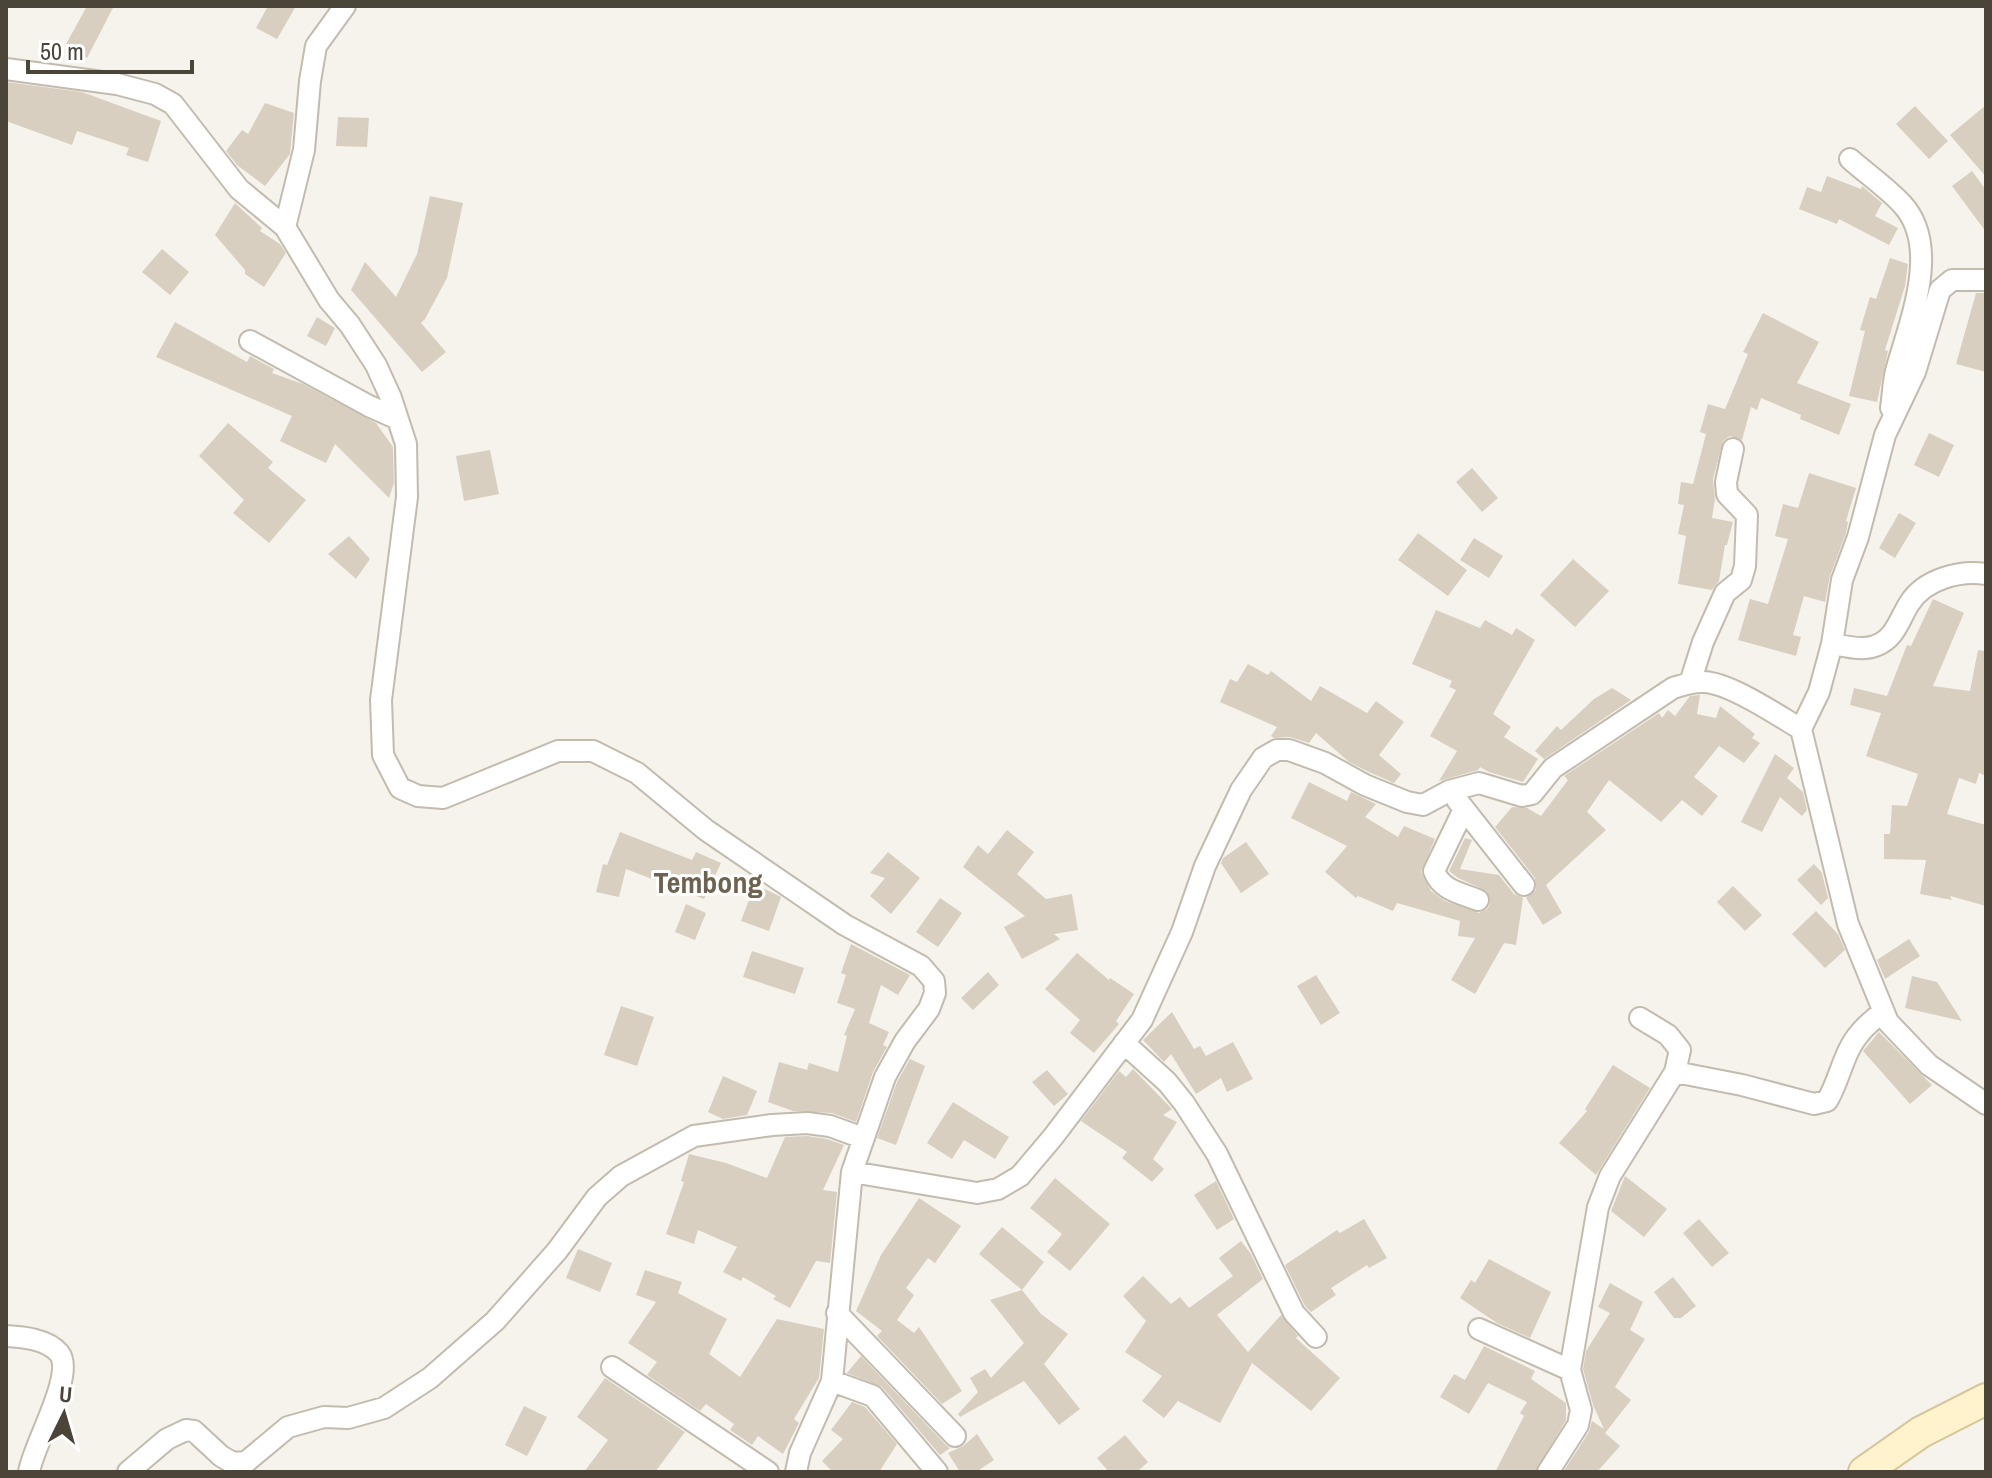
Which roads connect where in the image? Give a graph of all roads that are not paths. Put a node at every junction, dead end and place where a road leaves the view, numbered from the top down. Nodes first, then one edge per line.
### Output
1 (345, 6) edge
2 (6, 69) edge
3 (1850, 159) dead end
4 (285, 227) junction
5 (1986, 280) edge
6 (250, 341) dead end
7 (396, 418) junction
8 (1885, 435) junction
9 (1733, 449) dead end
10 (1986, 574) edge
11 (1832, 644) junction
12 (1690, 683) junction
13 (1801, 729) junction
14 (1449, 791) junction
15 (1464, 809) junction
16 (1524, 885) dead end
17 (1478, 900) dead end
18 (1883, 1011) junction
19 (1640, 1018) dead end
20 (1124, 1043) junction
21 (1675, 1072) junction
22 (1986, 1104) edge
23 (863, 1138) junction
24 (852, 1172) junction
25 (837, 1313) junction
26 (1479, 1329) dead end
27 (6, 1336) edge
28 (1316, 1337) dead end
29 (612, 1367) dead end
30 (1570, 1370) junction
31 (832, 1381) junction
32 (1986, 1399) edge
33 (955, 1436) dead end
34 (29, 1472) edge
35 (128, 1472) edge
36 (768, 1472) edge
37 (796, 1472) edge
38 (937, 1472) edge
39 (1548, 1472) edge
40 (1864, 1472) edge

1 - 4 street
2 - 4 street
3 - 8 street
4 - 7 street
5 - 8 street
6 - 7 street
7 - 23 street
8 - 11 street
9 - 12 street
10 - 11 street
11 - 13 street
12 - 13 street
12 - 14 street
13 - 18 street
14 - 15 street
14 - 20 street
15 - 16 street
15 - 17 street
18 - 21 street
18 - 22 street
19 - 21 street
20 - 24 street
20 - 28 street
21 - 30 street
23 - 24 street
23 - 35 street
24 - 25 street
25 - 31 street
25 - 33 street
26 - 30 street
27 - 34 street
29 - 36 street
30 - 39 street
31 - 37 street
31 - 38 street
32 - 40 street

